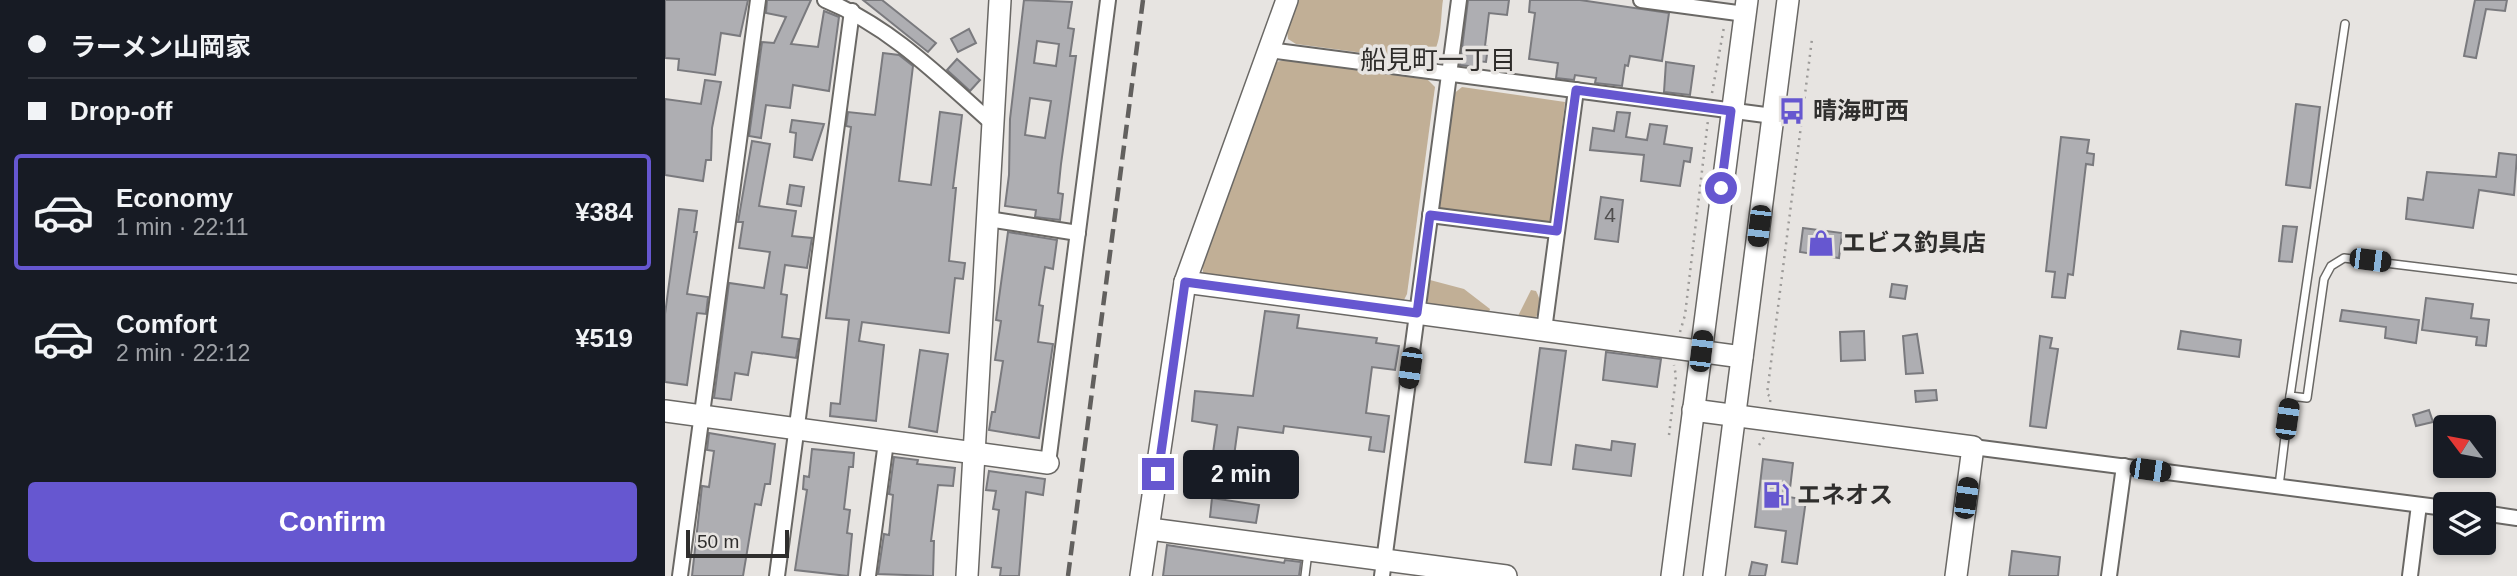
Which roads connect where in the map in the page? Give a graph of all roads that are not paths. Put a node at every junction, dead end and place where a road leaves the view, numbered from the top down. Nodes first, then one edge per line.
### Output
1 (758, 0) edge
2 (825, 0) edge
3 (1000, 0) edge
4 (1108, 0) edge
5 (1287, 0) edge
6 (1459, 0) edge
7 (1641, 0) edge
8 (1788, 0) edge
9 (1746, 7) edge
10 (852, 11) junction
11 (2345, 24) dead end
12 (1269, 50) junction
13 (1449, 74) junction
14 (1576, 90) junction
15 (1731, 111) junction
16 (1773, 116) junction
17 (993, 124) junction
18 (1430, 215) junction
19 (989, 219) junction
20 (1557, 231) junction
21 (1078, 233) junction
22 (2517, 279) edge
23 (1185, 282) junction
24 (1417, 313) junction
25 (1544, 330) junction
26 (1701, 351) junction
27 (1742, 357) junction
28 (2290, 396) junction
29 (1693, 410) junction
30 (665, 411) edge
31 (1734, 415) junction
32 (700, 416) junction
33 (795, 429) junction
34 (886, 442) junction
35 (1973, 447) junction
36 (972, 452) junction
37 (1048, 463) joint
38 (2124, 466) junction
39 (2279, 486) junction
40 (2419, 505) junction
41 (2433, 507) edge
42 (2496, 515) edge
43 (2517, 517) edge
44 (1150, 529) junction
45 (1308, 550) junction
46 (1383, 568) edge
47 (680, 576) edge
48 (777, 576) edge
49 (868, 576) edge
50 (967, 576) edge
51 (1141, 576) edge
52 (1304, 576) edge
53 (1506, 576) edge
54 (1672, 576) edge
55 (1714, 576) edge
56 (1956, 576) edge
57 (2109, 576) edge
58 (2410, 576) edge

1 - 32 street
2 - 10 street
3 - 17 street
4 - 21 street
5 - 12 street
6 - 13 street
7 - 9 street
8 - 16 street
9 - 15 street
10 - 17 street
10 - 33 street
11 - 28 lane
12 - 13 street
12 - 23 street
13 - 14 street
13 - 18 street
14 - 15 street
14 - 20 street
15 - 16 street
15 - 26 street
16 - 27 street
17 - 19 street
18 - 20 street
18 - 24 street
19 - 21 street
19 - 36 street
20 - 25 street
21 - 37 street
22 - 28 lane
23 - 24 street
23 - 44 street
24 - 25 street
24 - 46 street
25 - 26 street
26 - 27 street
26 - 29 street
27 - 31 street
28 - 39 lane
29 - 31 street
29 - 54 street
30 - 32 street
31 - 35 street
31 - 55 street
32 - 33 street
32 - 47 street
33 - 34 street
33 - 48 street
34 - 36 street
34 - 49 street
35 - 38 street
35 - 56 street
36 - 37 street
36 - 50 street
38 - 39 street
38 - 57 street
39 - 40 street
40 - 41 street
40 - 58 street
42 - 43 street
44 - 45 street
44 - 51 street
45 - 46 street
45 - 52 lane
46 - 53 street

